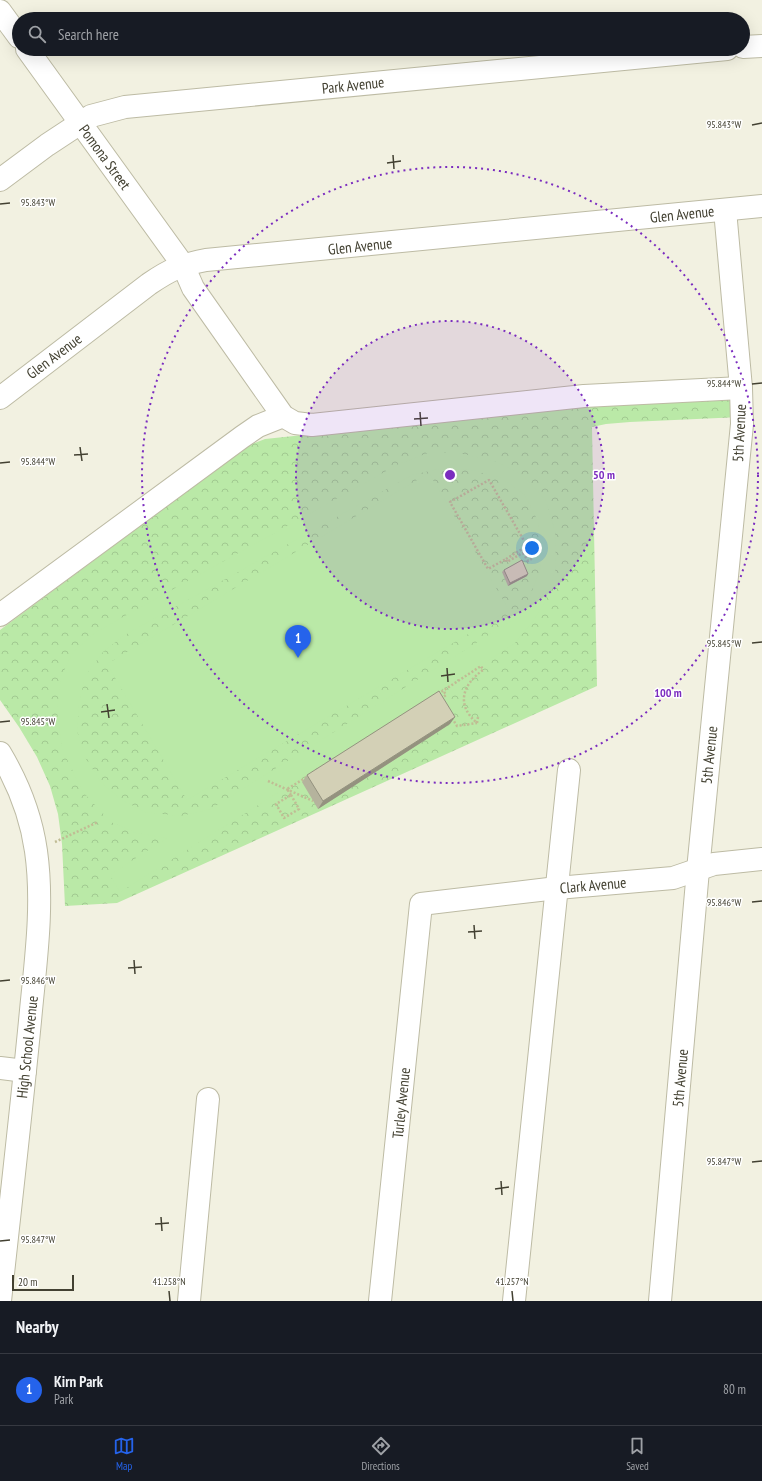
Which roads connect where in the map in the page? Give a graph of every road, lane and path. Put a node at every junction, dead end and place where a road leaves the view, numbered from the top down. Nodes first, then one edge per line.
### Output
1 (0, 11) edge
2 (12, 27) edge
3 (762, 46) edge
4 (750, 47) edge
5 (32, 56) edge
6 (654, 56) edge
7 (81, 123) junction
8 (0, 180) edge
9 (762, 206) edge
10 (724, 210) junction
11 (183, 265) junction
12 (741, 388) junction
13 (0, 398) edge
14 (283, 416) junction
15 (538, 544) dead end
16 (529, 550) junction
17 (524, 553) junction
18 (506, 559) junction
19 (0, 615) edge
20 (443, 690) junction
21 (437, 694) edge
22 (437, 701) edge
23 (450, 716) edge
24 (478, 717) dead end
25 (477, 723) junction
26 (0, 752) edge
27 (569, 770) dead end
28 (313, 773) edge
29 (268, 781) dead end
30 (287, 790) junction
31 (290, 795) junction
32 (313, 801) edge
33 (98, 822) dead end
34 (36, 850) junction
35 (762, 859) edge
36 (698, 870) junction
37 (557, 888) junction
38 (421, 904) joint
39 (0, 1068) edge
40 (25, 1071) junction
41 (208, 1099) dead end
42 (0, 1301) edge
43 (189, 1301) edge
44 (380, 1301) edge
45 (514, 1301) edge
46 (660, 1301) edge

1 - 2 street
3 - 4 street
5 - 7 street, Pomona Street
6 - 7 street, Park Avenue
7 - 8 street, Park Avenue
7 - 11 street, Pomona Street
9 - 10 street, Glen Avenue
10 - 11 street, Glen Avenue
10 - 12 street, 5th Avenue
11 - 13 street, Glen Avenue
11 - 14 street, Pomona Street
12 - 14 street
12 - 36 street, 5th Avenue
14 - 19 street
15 - 16 path
16 - 17 path
16 - 17 path
17 - 18 path
18 - 18 path
20 - 21 path
20 - 22 path
20 - 25 path
23 - 25 path
24 - 25 path
26 - 34 street, High School Avenue
27 - 37 street
28 - 30 path
29 - 30 path
30 - 31 path
30 - 32 path
31 - 31 path
33 - 34 path
34 - 40 street, High School Avenue
35 - 36 street, Clark Avenue
36 - 37 street, Clark Avenue
36 - 46 street, 5th Avenue
37 - 38 street, Clark Avenue
37 - 45 street
38 - 44 street, Turley Avenue
39 - 40 street
40 - 42 street, High School Avenue
41 - 43 street

